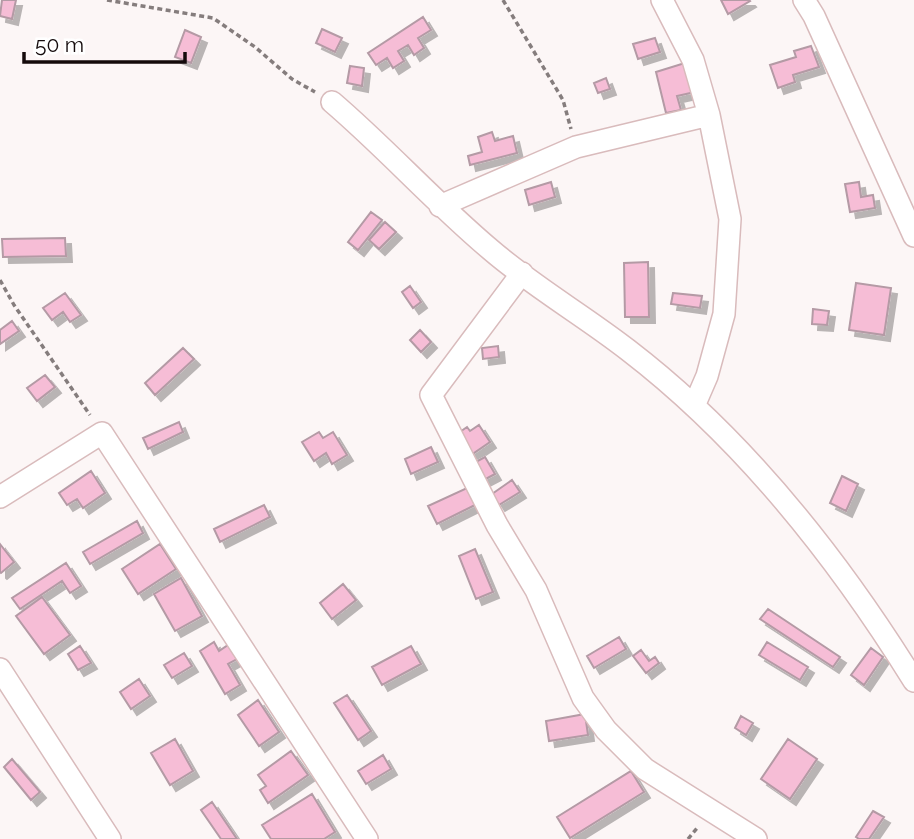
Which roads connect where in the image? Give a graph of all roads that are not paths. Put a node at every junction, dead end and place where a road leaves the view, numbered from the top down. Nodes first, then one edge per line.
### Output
1 (662, 0) edge
2 (804, 0) edge
3 (332, 102) road end
4 (709, 115) junction
5 (440, 206) junction
6 (914, 236) edge
7 (522, 273) junction
8 (694, 407) junction
9 (0, 497) edge
10 (0, 668) edge
11 (914, 681) edge
12 (110, 839) edge
13 (368, 839) edge
14 (756, 839) edge

1 - 4 street
2 - 6 street
3 - 5 street
4 - 5 street
4 - 8 street
5 - 7 street
7 - 8 street
7 - 14 street
8 - 11 street
9 - 13 street
10 - 12 street

